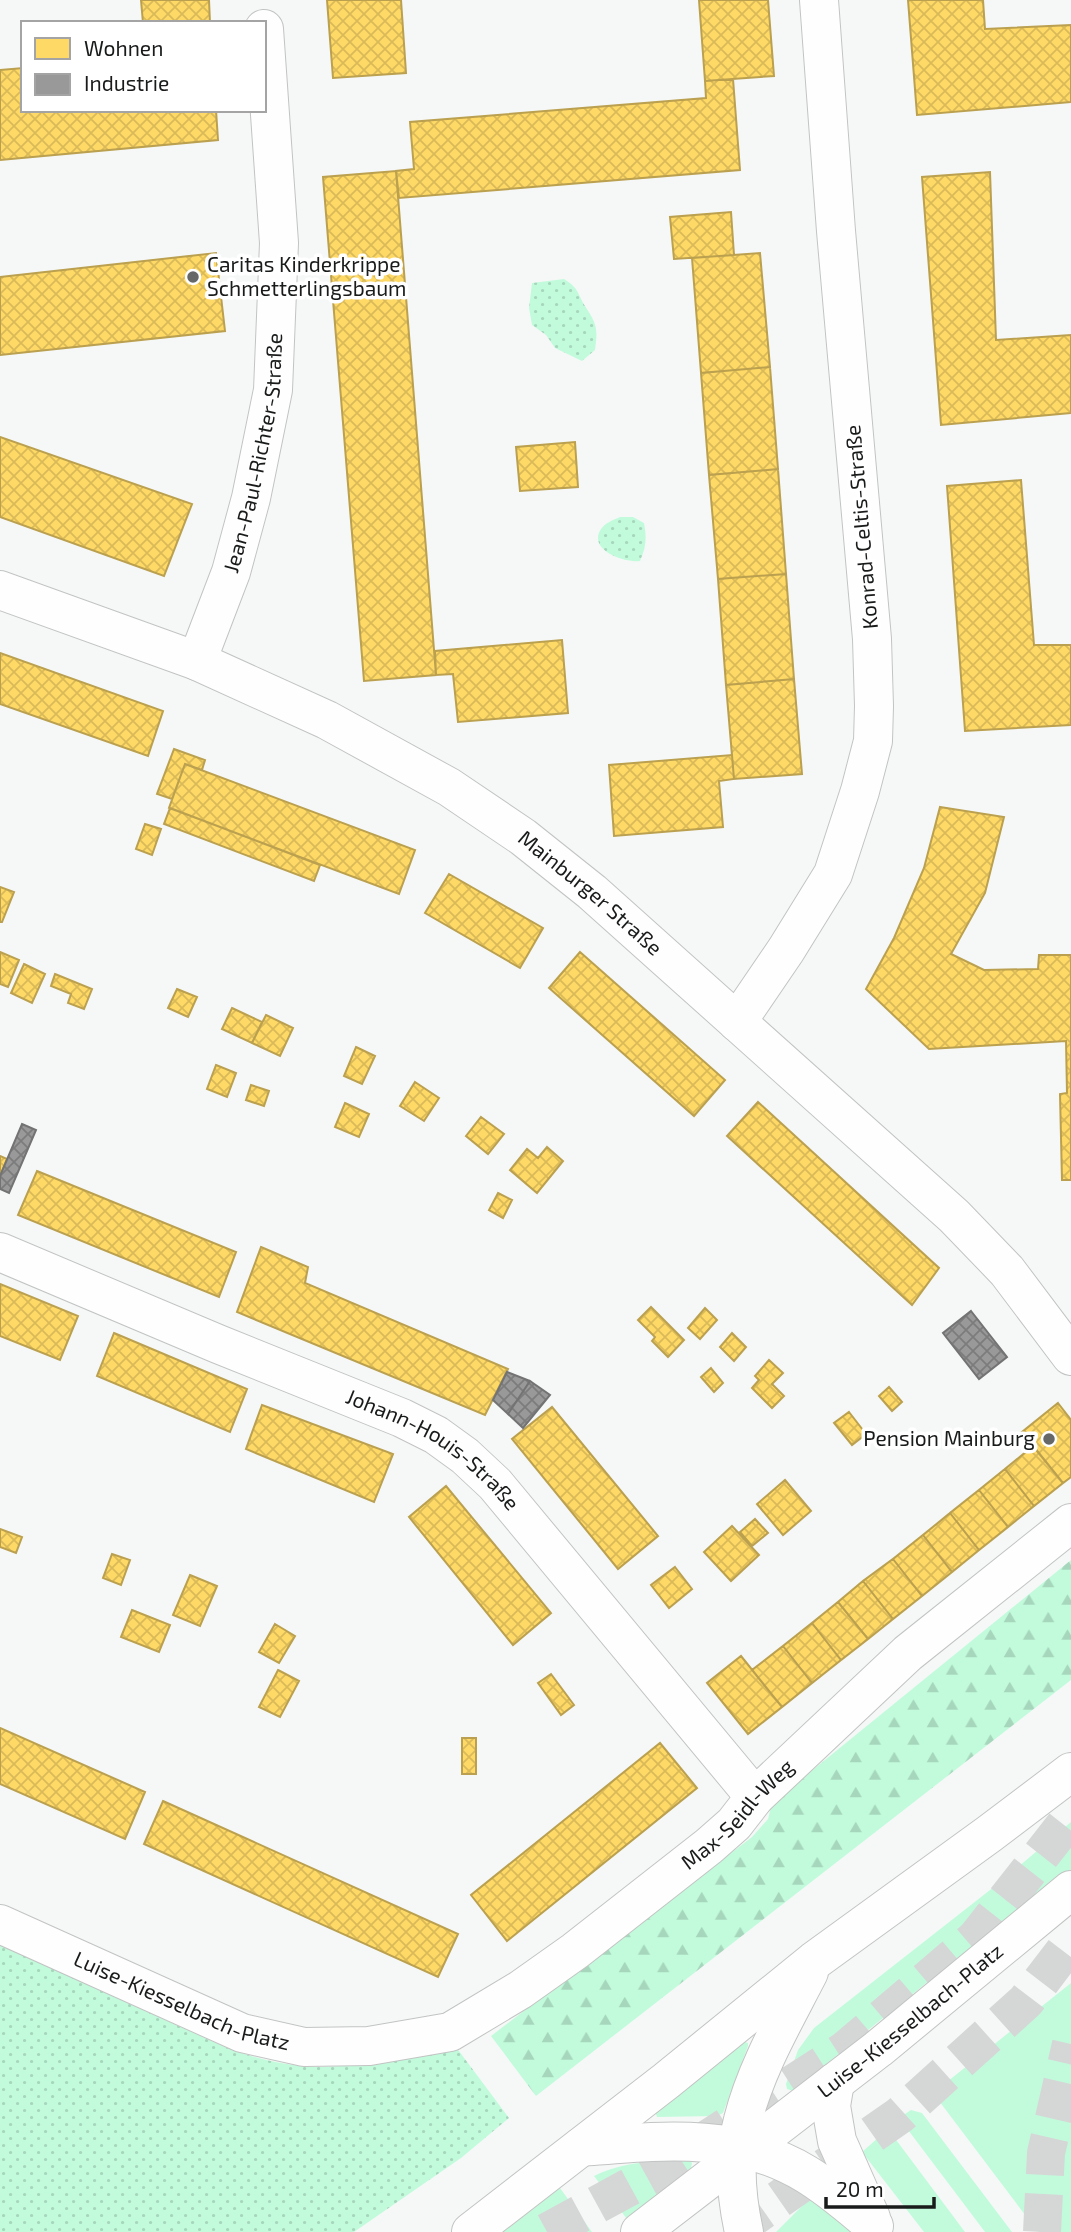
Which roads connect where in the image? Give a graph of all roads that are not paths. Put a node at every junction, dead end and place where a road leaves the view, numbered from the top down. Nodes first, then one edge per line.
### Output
1 (262, 0) edge
2 (819, 0) edge
3 (264, 21) edge
4 (266, 58) edge
5 (0, 590) edge
6 (197, 661) junction
7 (737, 1021) junction
8 (0, 1252) edge
9 (1071, 1356) edge
10 (1071, 1524) edge
11 (1071, 1772) edge
12 (755, 1797) junction
13 (1071, 1890) edge
14 (0, 1924) edge
15 (814, 1961) junction
16 (369, 2046) joint
17 (835, 2082) junction
18 (581, 2147) junction
19 (741, 2151) junction
20 (876, 2229) edge
21 (650, 2230) edge
22 (471, 2232) edge
23 (744, 2232) edge

1 - 3 street
2 - 7 street, Konrad-Celtis-Straße
4 - 6 street, Jean-Paul-Richter-Straße
5 - 6 street, Mainburger Straße
6 - 7 street, Mainburger Straße
7 - 9 street, Mainburger Straße
8 - 12 street, Johann-Houis-Straße
10 - 12 street, Max-Seidl-Weg
11 - 15 street
12 - 16 street, Max-Seidl-Weg
13 - 17 street, Luise-Kiesselbach-Platz
14 - 16 street, Luise-Kiesselbach-Platz
15 - 18 street
15 - 19 street
17 - 19 street, Luise-Kiesselbach-Platz
17 - 20 street
18 - 19 street
18 - 22 street
19 - 20 street
19 - 21 street, Luise-Kiesselbach-Platz
19 - 23 street

